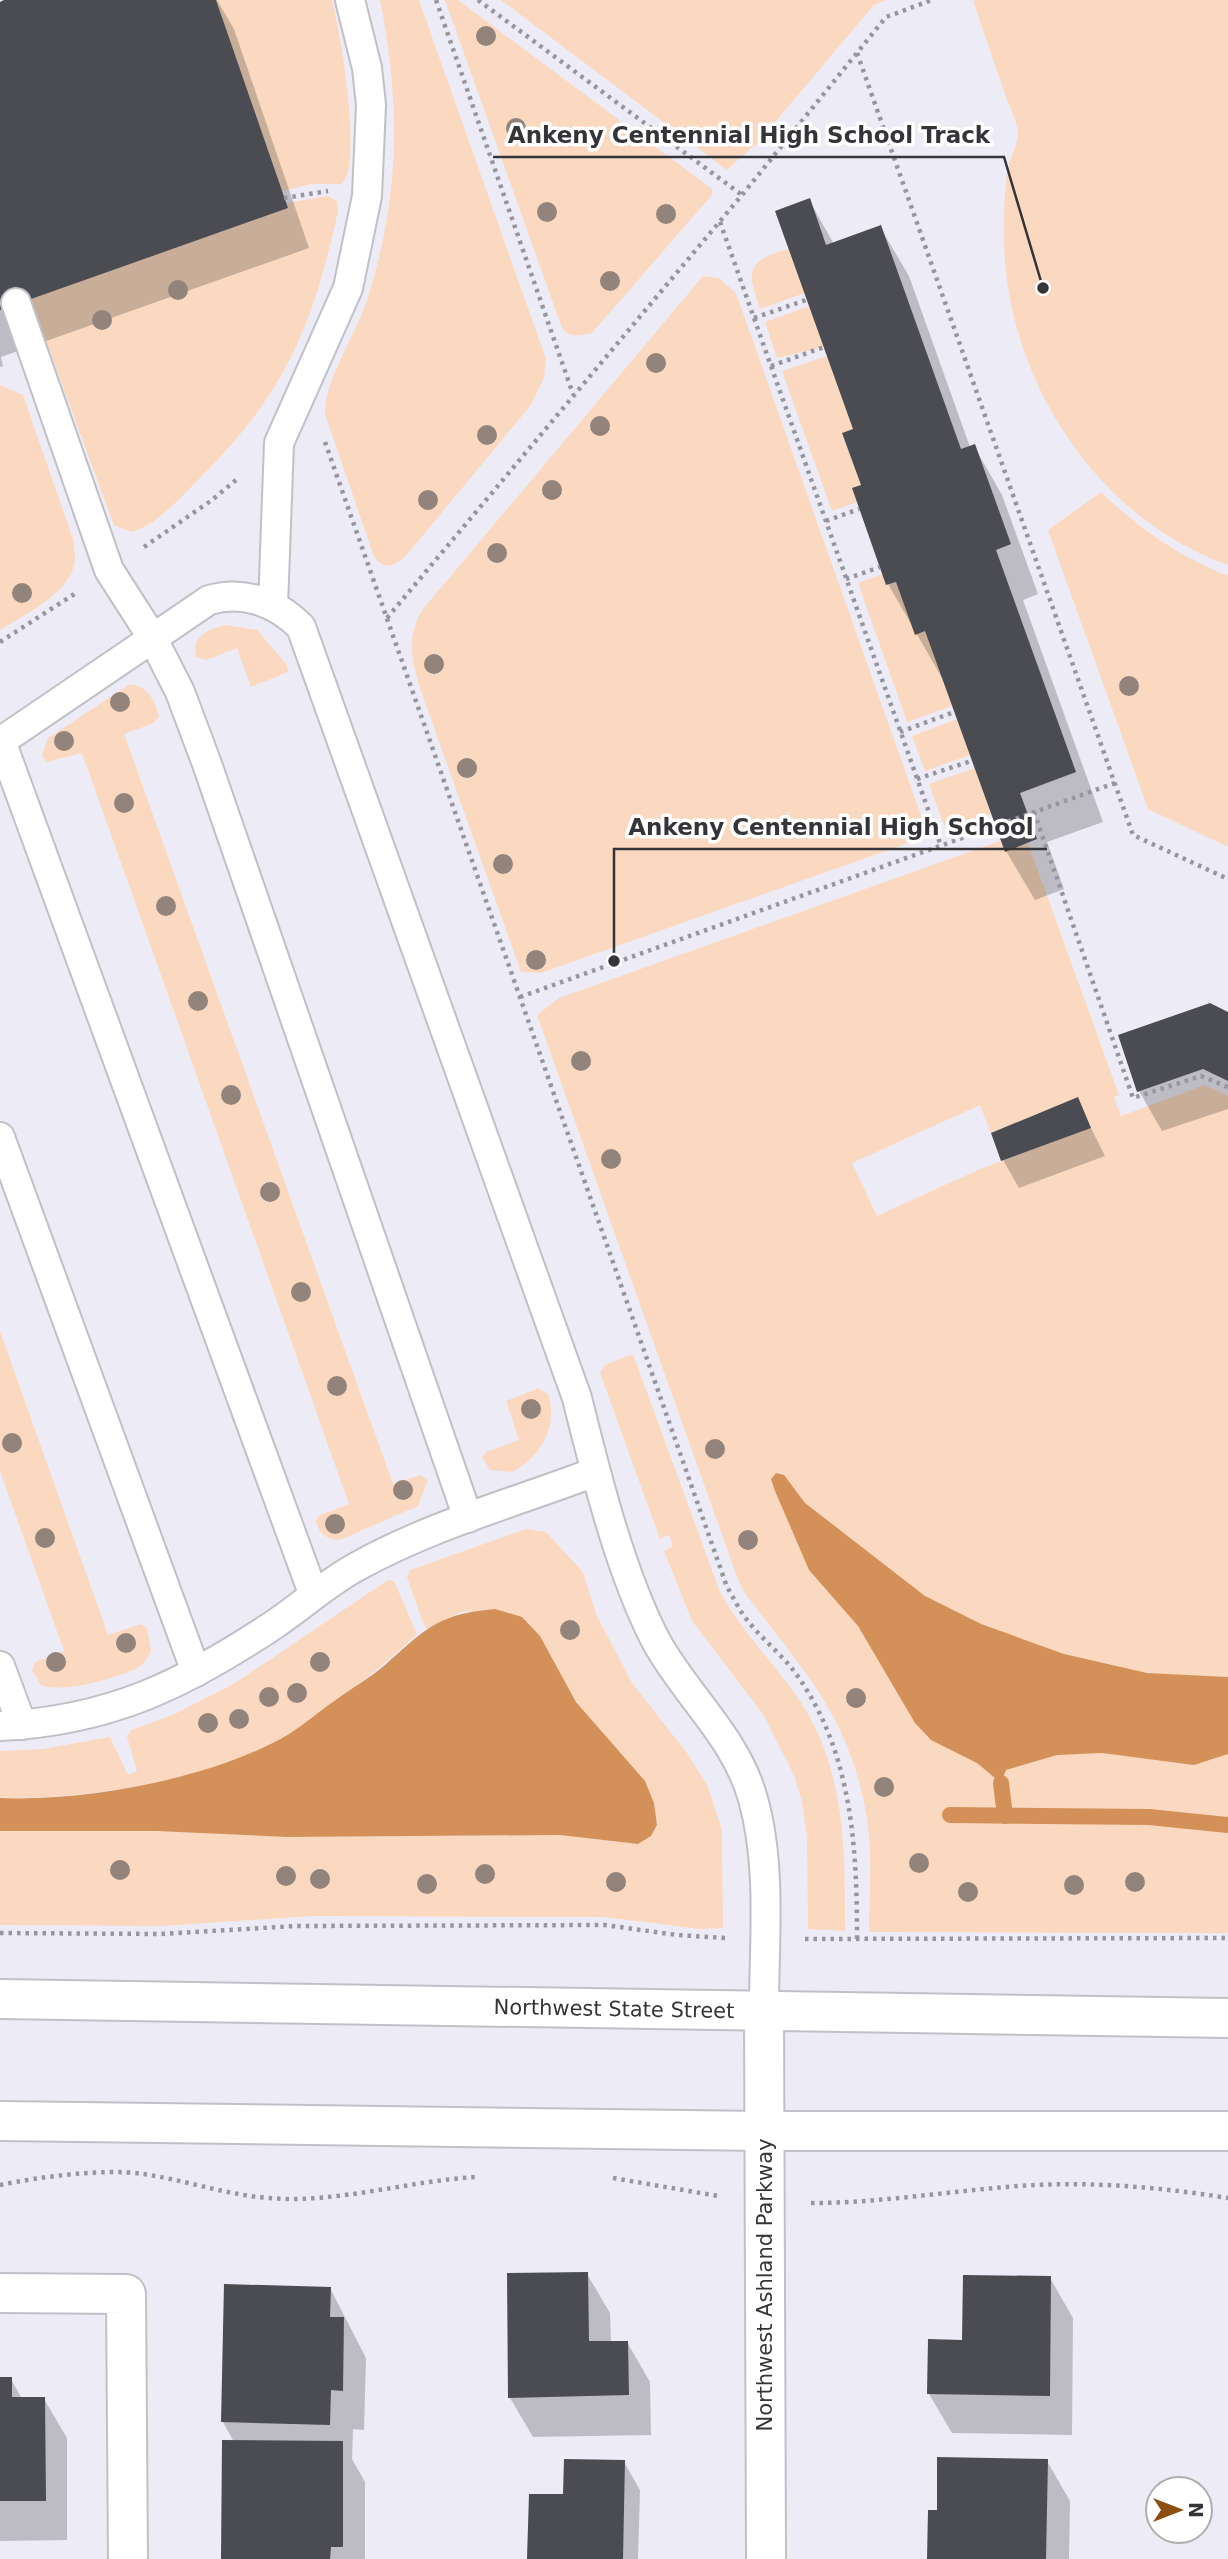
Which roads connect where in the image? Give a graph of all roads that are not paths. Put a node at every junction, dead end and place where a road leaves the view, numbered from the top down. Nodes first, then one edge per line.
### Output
1 (350, 0) edge
2 (16, 303) dead end
3 (273, 606) junction
4 (152, 637) junction
5 (1, 742) edge
6 (0, 1137) edge
7 (595, 1472) junction
8 (468, 1518) junction
9 (313, 1593) junction
10 (0, 1666) edge
11 (196, 1672) junction
12 (11, 1726) edge
13 (0, 1999) edge
14 (764, 2011) junction
15 (1228, 2018) edge
16 (0, 2121) edge
17 (765, 2131) junction
18 (1228, 2131) edge
19 (0, 2293) edge
20 (128, 2559) edge
21 (766, 2559) edge

1 - 3 lane
2 - 4 lane
3 - 4 lane
3 - 7 lane
4 - 5 lane
4 - 8 lane
5 - 9 lane
6 - 11 lane
7 - 8 lane
7 - 14 lane
8 - 9 lane
9 - 11 lane
10 - 12 lane
11 - 12 lane
13 - 14 main road, Northwest State Street
14 - 15 main road, Northwest State Street
14 - 17 main road, Northwest Ashland Parkway
16 - 17 main road
17 - 18 main road
17 - 21 main road, Northwest Ashland Parkway
19 - 20 main road

